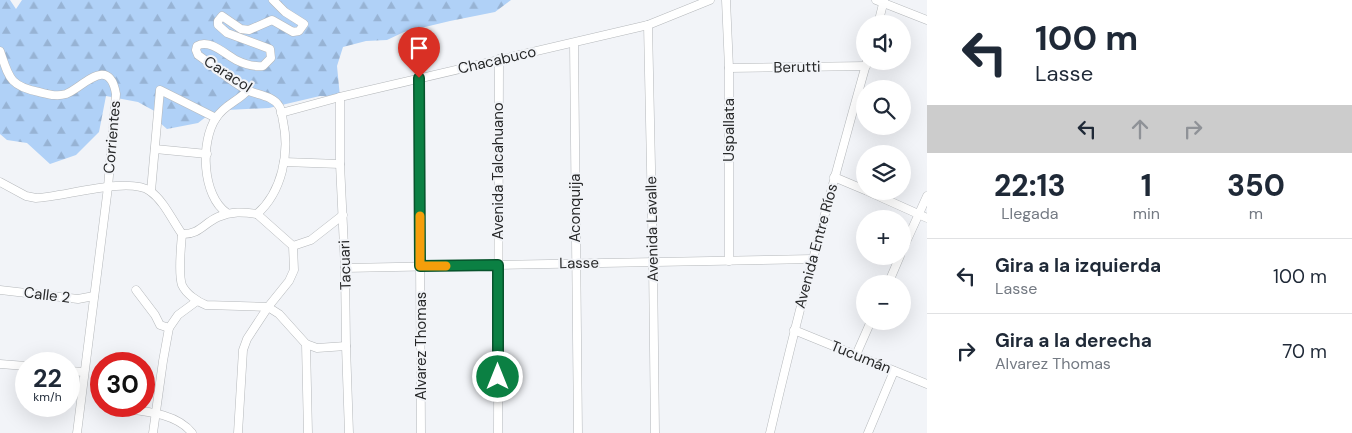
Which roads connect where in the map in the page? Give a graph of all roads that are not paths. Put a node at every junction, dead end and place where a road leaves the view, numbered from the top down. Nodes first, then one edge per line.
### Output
1 (273, 0) edge
2 (710, 0) edge
3 (726, 0) edge
4 (881, 1) edge
5 (879, 15) edge
6 (927, 20) edge
7 (648, 25) junction
8 (574, 43) junction
9 (0, 51) edge
10 (499, 59) junction
11 (856, 64) edge
12 (729, 68) junction
13 (864, 70) edge
14 (419, 78) junction
15 (248, 90) junction
16 (340, 97) junction
17 (281, 113) junction
18 (216, 118) junction
19 (155, 149) junction
20 (207, 154) junction
21 (284, 162) junction
22 (340, 164) junction
23 (834, 177) junction
24 (0, 182) edge
25 (856, 187) edge
26 (108, 188) junction
27 (151, 192) junction
28 (927, 196) edge
29 (886, 200) edge
30 (227, 213) junction
31 (257, 214) junction
32 (343, 215) junction
33 (919, 215) junction
34 (927, 218) edge
35 (911, 232) edge
36 (182, 234) junction
37 (293, 246) junction
38 (813, 259) junction
39 (729, 260) junction
40 (653, 262) junction
41 (576, 263) junction
42 (498, 265) junction
43 (420, 266) junction
44 (345, 268) junction
45 (0, 290) edge
46 (136, 290) dead end
47 (94, 296) junction
48 (197, 301) junction
49 (268, 307) junction
50 (170, 328) junction
51 (794, 330) junction
52 (867, 330) edge
53 (306, 344) junction
54 (346, 346) junction
55 (856, 355) junction
56 (0, 364) edge
57 (15, 365) edge
58 (894, 371) junction
59 (80, 372) edge
60 (84, 372) junction
61 (927, 384) edge
62 (156, 415) junction
63 (77, 433) edge
64 (153, 433) edge
65 (192, 433) edge
66 (238, 433) edge
67 (308, 433) edge
68 (349, 433) edge
69 (421, 433) edge
70 (498, 433) edge
71 (578, 433) edge
72 (655, 433) edge
73 (770, 433) edge
74 (868, 433) edge

1 - 15 street, Caracol
2 - 7 street, Chacabuco
3 - 12 street, Uspallata
4 - 5 street
4 - 6 street
7 - 8 street, Chacabuco
7 - 40 street, Avenida Lavalle
8 - 10 street, Chacabuco
8 - 41 street, Aconquija
9 - 26 street, Corrientes
10 - 14 street, Chacabuco
10 - 42 street, Avenida Talcahuano
11 - 12 street, Berutti
12 - 39 street, Uspallata
13 - 23 street, Avenida Entre Ríos
14 - 16 street, Chacabuco
14 - 43 street, Alvarez Thomas
15 - 17 street, Caracol
15 - 18 street
16 - 17 street, Chacabuco
16 - 22 street, Tacuari
17 - 21 street
18 - 19 street
18 - 20 street
19 - 20 street
19 - 27 street
20 - 30 street
21 - 22 street
21 - 31 street
22 - 32 street, Tacuari
23 - 25 street
23 - 38 street, Avenida Entre Ríos
24 - 26 street
26 - 27 street
26 - 47 street
27 - 36 street
28 - 33 street
29 - 33 street
30 - 31 street
30 - 36 street
31 - 37 street
32 - 37 street
32 - 44 street, Tacuari
33 - 34 street
33 - 35 street
36 - 48 street
37 - 49 street
38 - 39 street, Lasse
38 - 51 street, Avenida Entre Ríos
39 - 40 street, Lasse
40 - 41 street, Lasse
40 - 72 street, Avenida Lavalle
41 - 42 street, Lasse
41 - 71 street, Aconquija
42 - 43 street, Lasse
42 - 70 street, Avenida Talcahuano
43 - 44 street, Lasse
43 - 69 street, Alvarez Thomas
44 - 54 street, Tacuari
45 - 47 street, Calle 2
46 - 50 street
47 - 60 street
48 - 49 street
48 - 50 street
49 - 53 street
49 - 66 street
50 - 62 street
51 - 55 street, Tucumán
51 - 73 street, Avenida Entre Ríos
52 - 55 street
53 - 54 street
53 - 67 street
54 - 68 street, Tacuari
55 - 58 street, Tucumán
56 - 57 street
58 - 61 street, Tucumán
58 - 74 street
59 - 60 street
60 - 63 street
62 - 64 street
62 - 65 street

